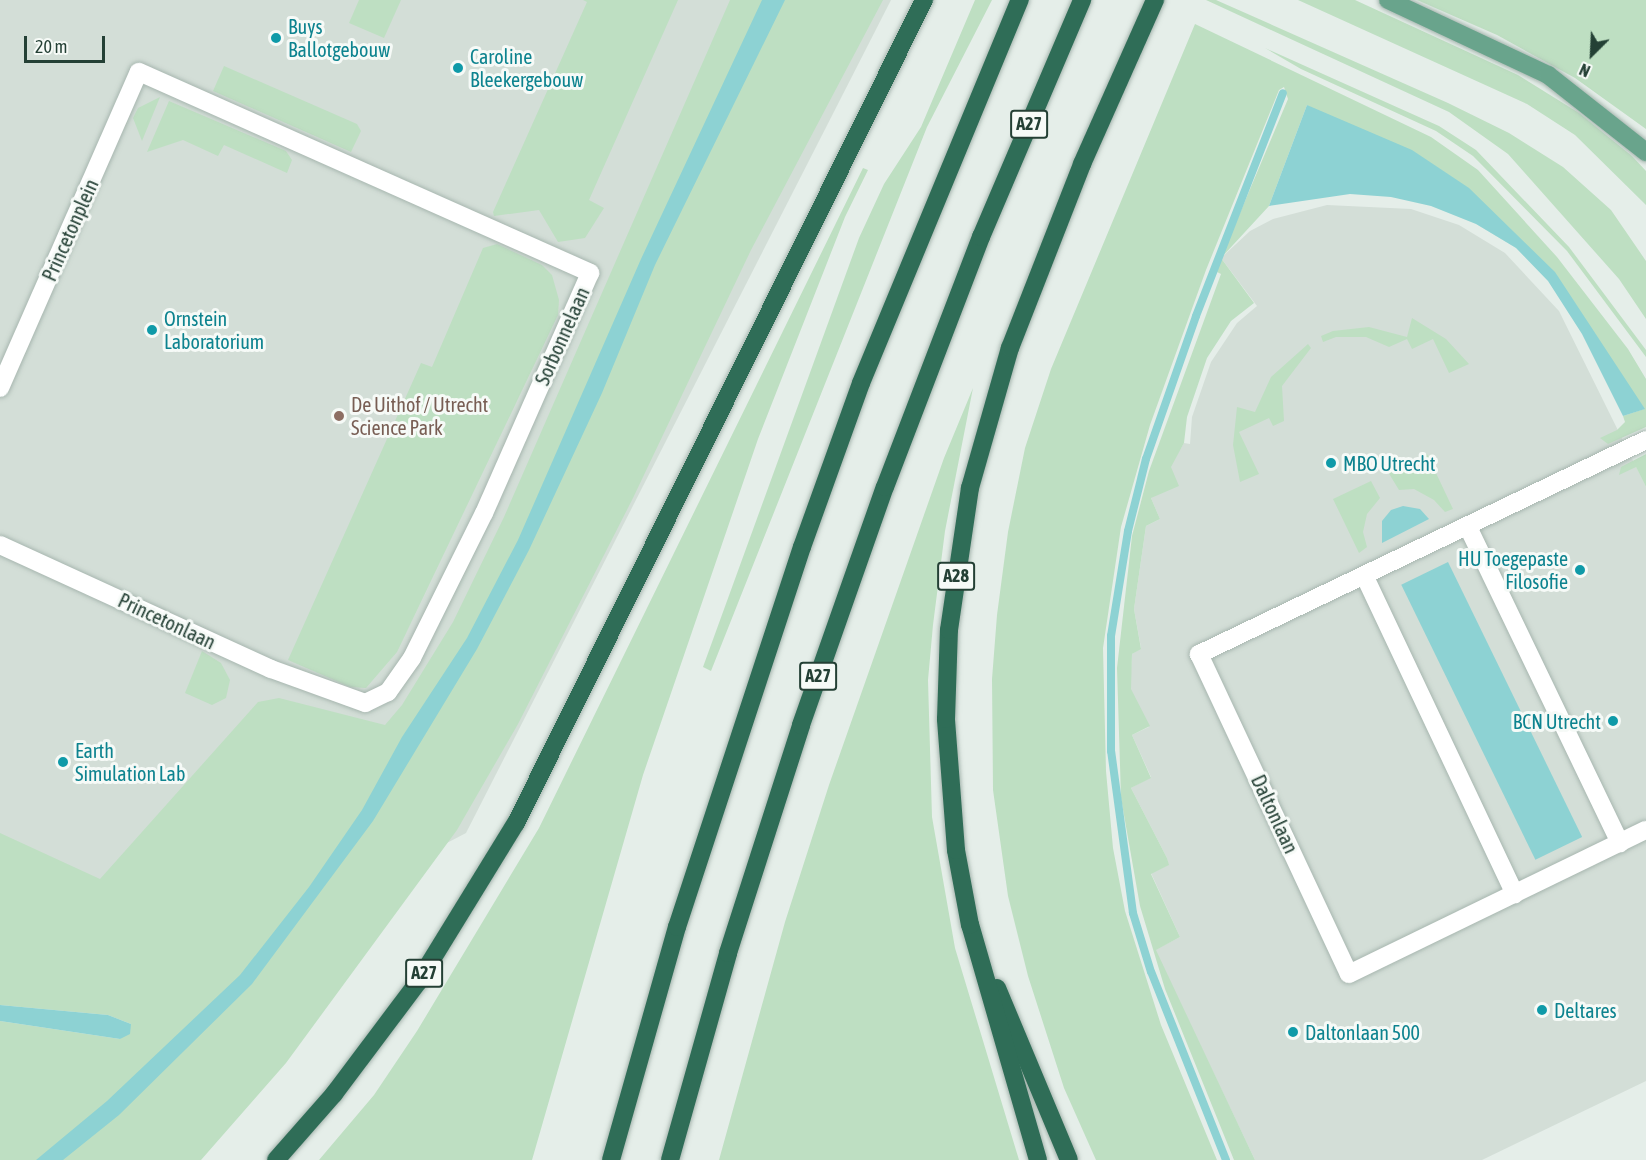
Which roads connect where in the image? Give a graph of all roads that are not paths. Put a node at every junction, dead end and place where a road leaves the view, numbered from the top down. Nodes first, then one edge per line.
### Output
1 (924, 0) edge
2 (1020, 0) edge
3 (1155, 0) edge
4 (1388, 0) edge
5 (1080, 5) edge
6 (139, 72) joint
7 (1646, 152) edge
8 (0, 388) edge
9 (1646, 440) edge
10 (1468, 526) junction
11 (0, 545) edge
12 (1365, 577) junction
13 (334, 695) joint
14 (1646, 831) edge
15 (1620, 843) junction
16 (1515, 894) junction
17 (970, 925) junction
18 (680, 1123) junction
19 (276, 1160) edge
20 (611, 1160) edge
21 (670, 1160) edge
22 (679, 1160) edge
23 (1038, 1160) edge
24 (1069, 1160) edge

1 - 19 highway, A27
2 - 20 highway
3 - 17 highway, A28
4 - 7 main road
5 - 18 highway, A27
6 - 8 street, Princetonplein
6 - 13 street, Sorbonnelaan
9 - 10 street, Daltonlaan
10 - 12 street, Daltonlaan
10 - 15 street
11 - 13 street, Princetonlaan
12 - 16 street
12 - 16 street, Daltonlaan
14 - 15 street, Daltonlaan
15 - 16 street, Daltonlaan
17 - 23 highway, A28
17 - 24 highway, A28
18 - 21 highway, A27
18 - 22 highway, A27

